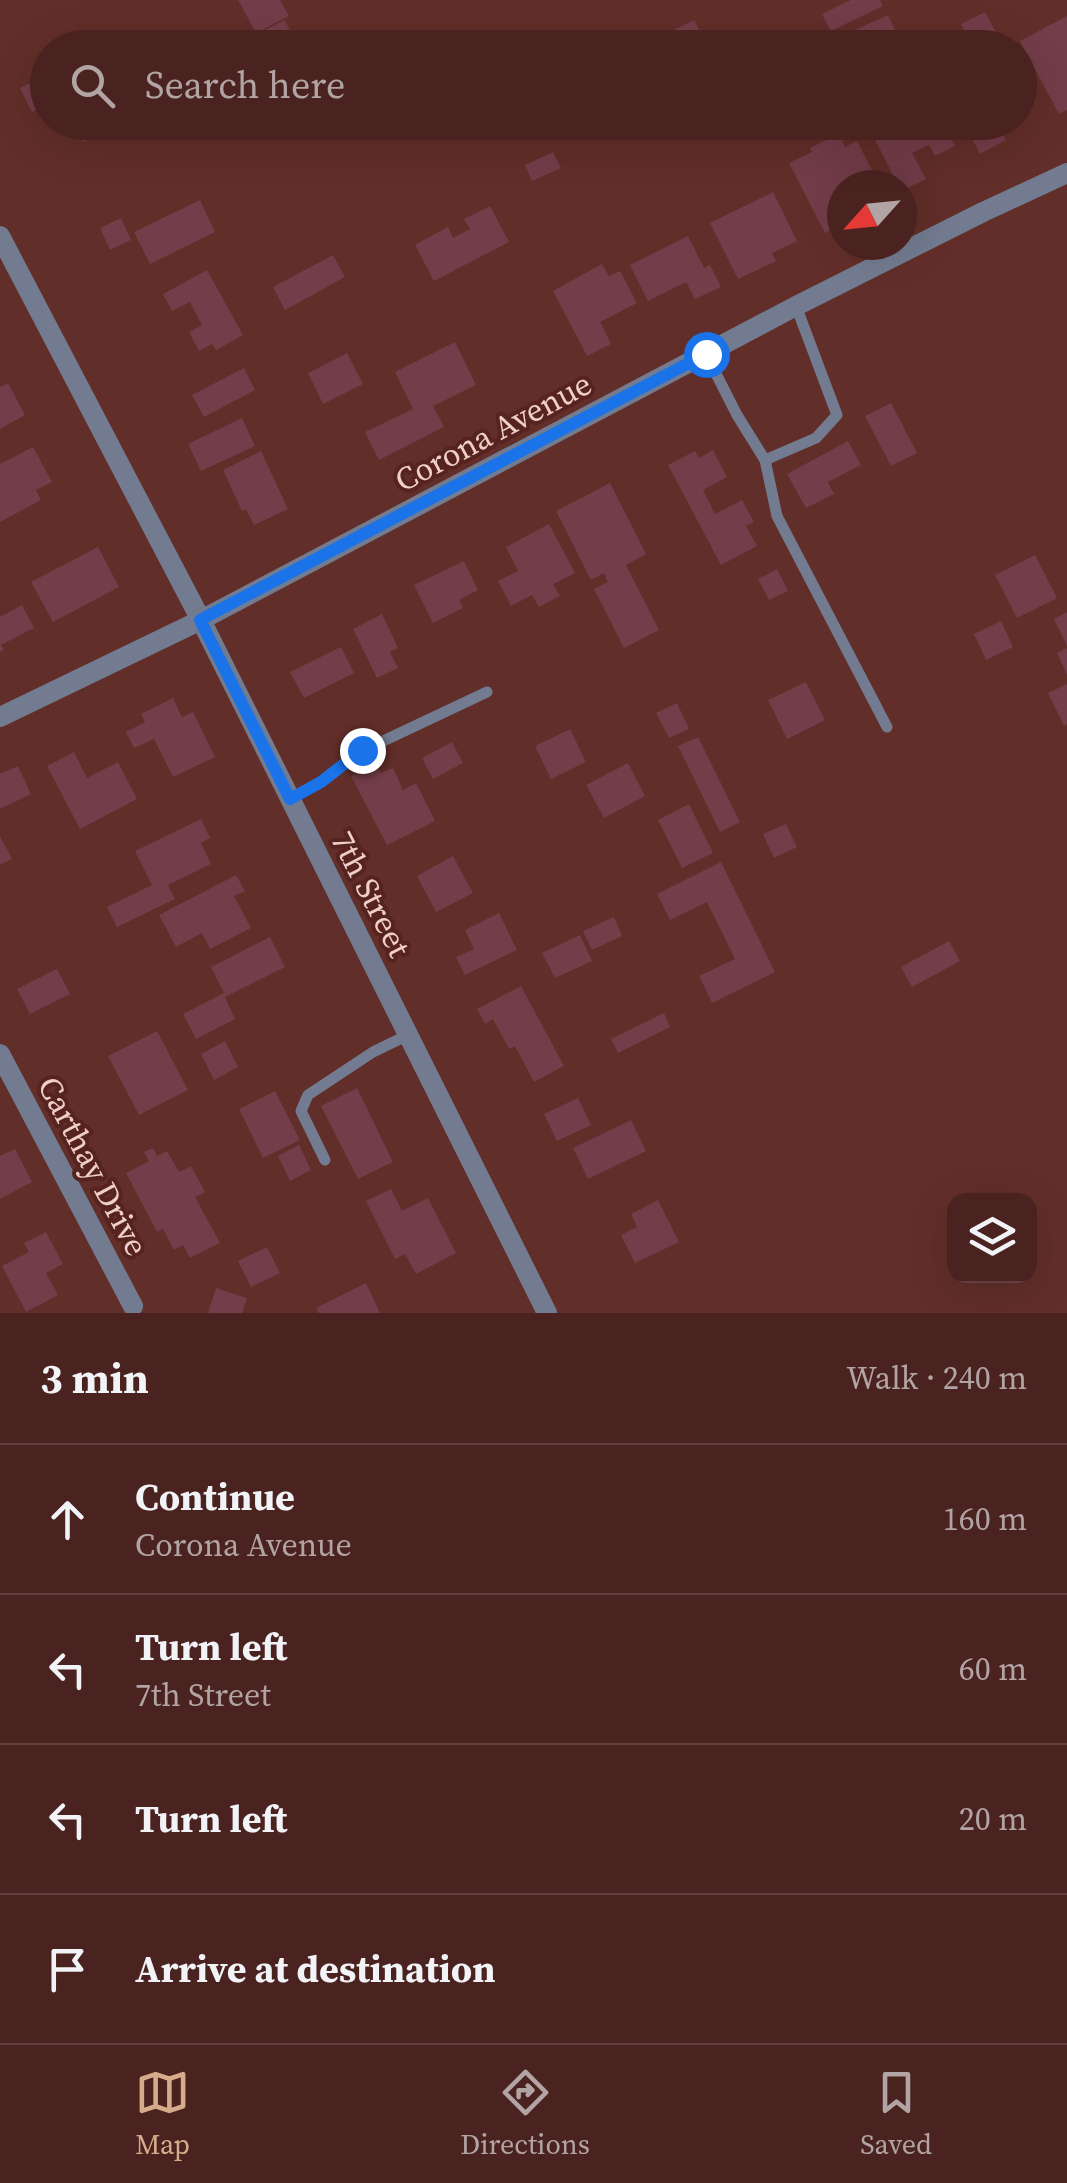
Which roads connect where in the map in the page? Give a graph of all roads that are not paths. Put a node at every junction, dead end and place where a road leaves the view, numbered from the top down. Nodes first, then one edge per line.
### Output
1 (1067, 173) edge
2 (0, 236) edge
3 (796, 306) junction
4 (706, 354) junction
5 (764, 460) junction
6 (200, 620) junction
7 (487, 692) dead end
8 (0, 717) edge
9 (886, 727) dead end
10 (290, 799) junction
11 (408, 1035) junction
12 (0, 1054) edge
13 (325, 1160) dead end
14 (133, 1306) dead end
15 (547, 1313) edge

1 - 3 street, Corona Avenue
2 - 6 street, 7th Street
3 - 4 street, Corona Avenue
3 - 5 lane
4 - 5 lane
4 - 6 street, Corona Avenue
5 - 9 lane
6 - 8 street, Corona Avenue
6 - 10 street, 7th Street
7 - 10 lane
10 - 11 street, 7th Street
11 - 13 lane
11 - 15 street, 7th Street
12 - 14 street, Carthay Drive

